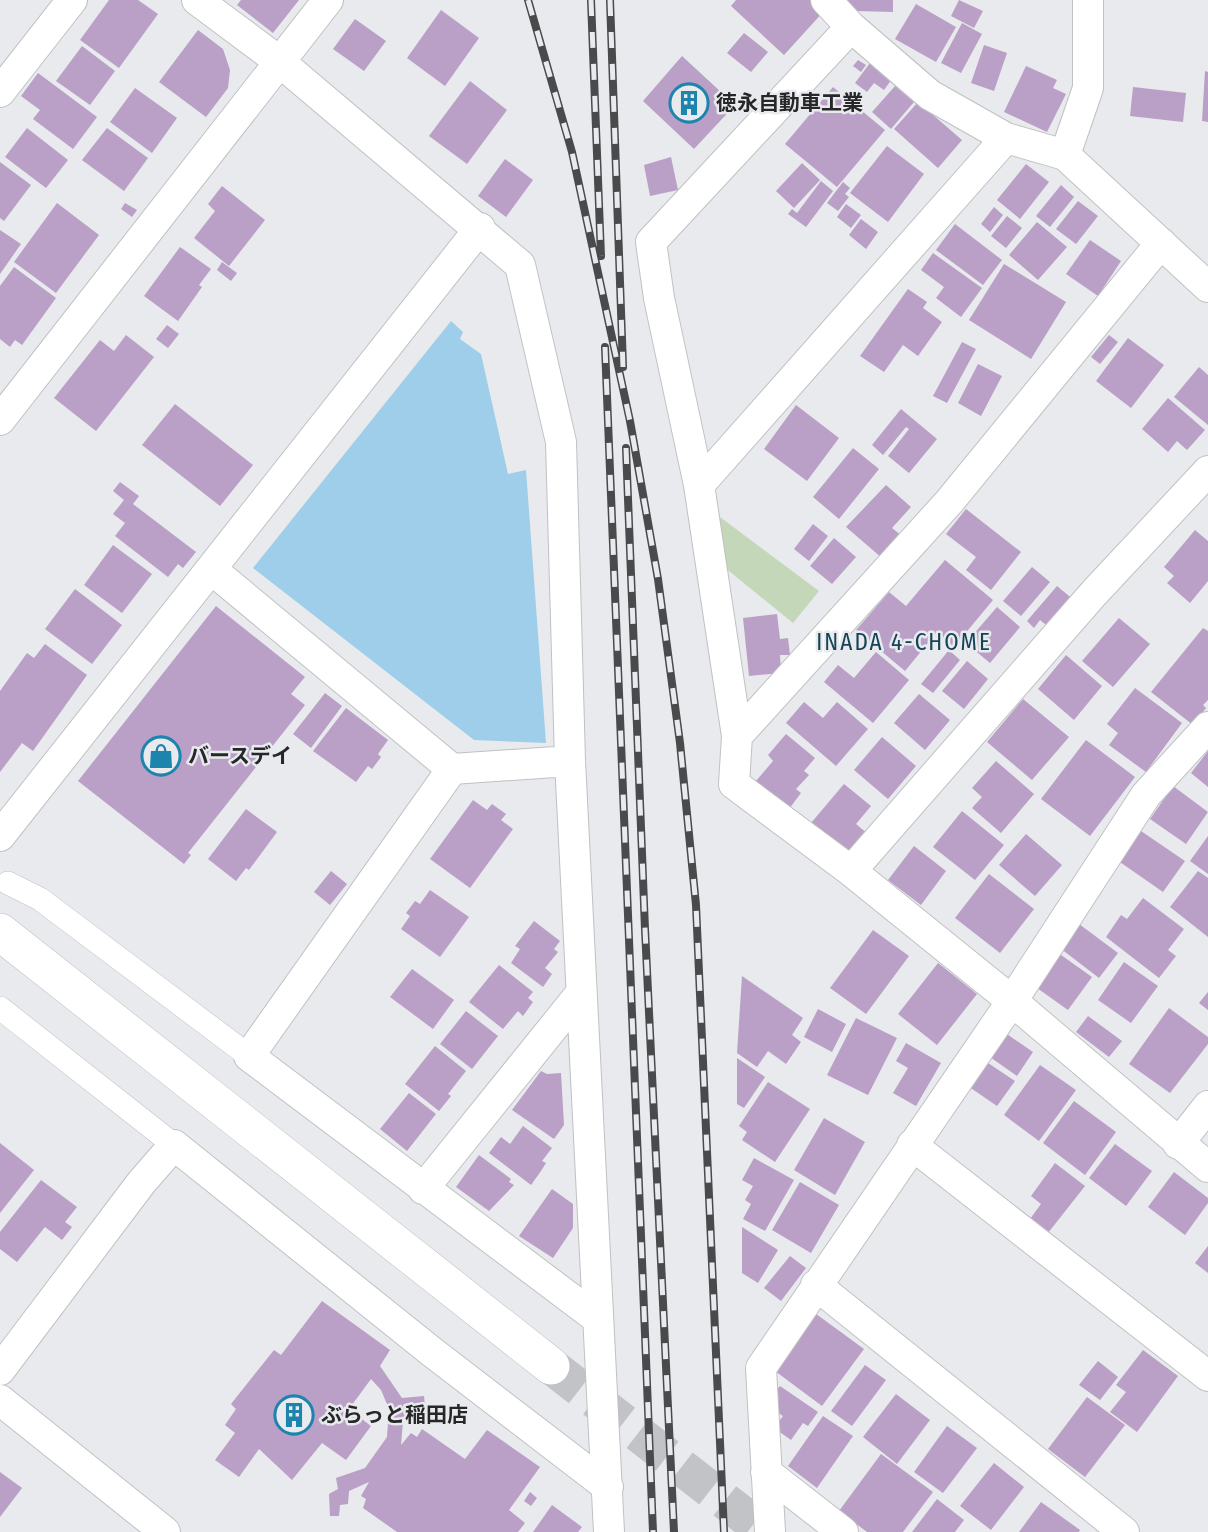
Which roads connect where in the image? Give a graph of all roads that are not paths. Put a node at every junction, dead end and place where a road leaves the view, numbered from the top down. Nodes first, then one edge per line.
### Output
1 (72, 0) edge
2 (197, 0) edge
3 (328, 0) edge
4 (827, 0) edge
5 (1088, 0) edge
6 (851, 27) junction
7 (280, 62) junction
8 (0, 92) edge
9 (1006, 138) junction
10 (1065, 155) junction
11 (480, 228) junction
12 (1161, 243) junction
13 (1208, 287) edge
14 (4, 407) edge
15 (1208, 471) edge
16 (699, 485) junction
17 (211, 569) junction
18 (1208, 727) edge
19 (737, 736) junction
20 (570, 761) junction
21 (452, 769) junction
22 (0, 836) edge
23 (850, 872) junction
24 (8, 883) dead end
25 (0, 932) edge
26 (581, 993) junction
27 (1012, 1001) junction
28 (0, 1008) edge
29 (248, 1056) junction
30 (1208, 1106) edge
31 (174, 1144) junction
32 (1178, 1144) junction
33 (912, 1145) junction
34 (1208, 1167) edge
35 (424, 1189) junction
36 (816, 1285) junction
37 (598, 1319) junction
38 (551, 1366) tunnel mouth
39 (0, 1370) edge
40 (1208, 1376) edge
41 (0, 1400) edge
42 (766, 1472) junction
43 (608, 1486) junction
44 (160, 1530) edge
45 (609, 1532) edge
46 (770, 1532) edge
47 (843, 1532) edge
48 (1124, 1532) edge

1 - 8 street
2 - 7 street
3 - 7 street
4 - 6 street
5 - 10 street
6 - 9 street
6 - 16 street
7 - 11 street
7 - 14 street
9 - 10 street
9 - 16 street
10 - 12 street
11 - 17 street
11 - 20 street
12 - 13 street
12 - 19 street
15 - 23 street
16 - 19 street
17 - 21 street
17 - 22 street
18 - 27 street
19 - 23 street
20 - 21 street
20 - 26 street
21 - 29 street
23 - 27 street
24 - 29 street
25 - 38 street
26 - 35 street
26 - 37 street
27 - 32 street
27 - 33 street
28 - 31 street
29 - 35 street
30 - 32 street
31 - 39 street
31 - 43 street
32 - 34 street
33 - 36 street
33 - 40 street
35 - 37 street
36 - 42 street
36 - 48 street
37 - 43 street
41 - 44 street
42 - 46 street
42 - 47 street
43 - 45 street

